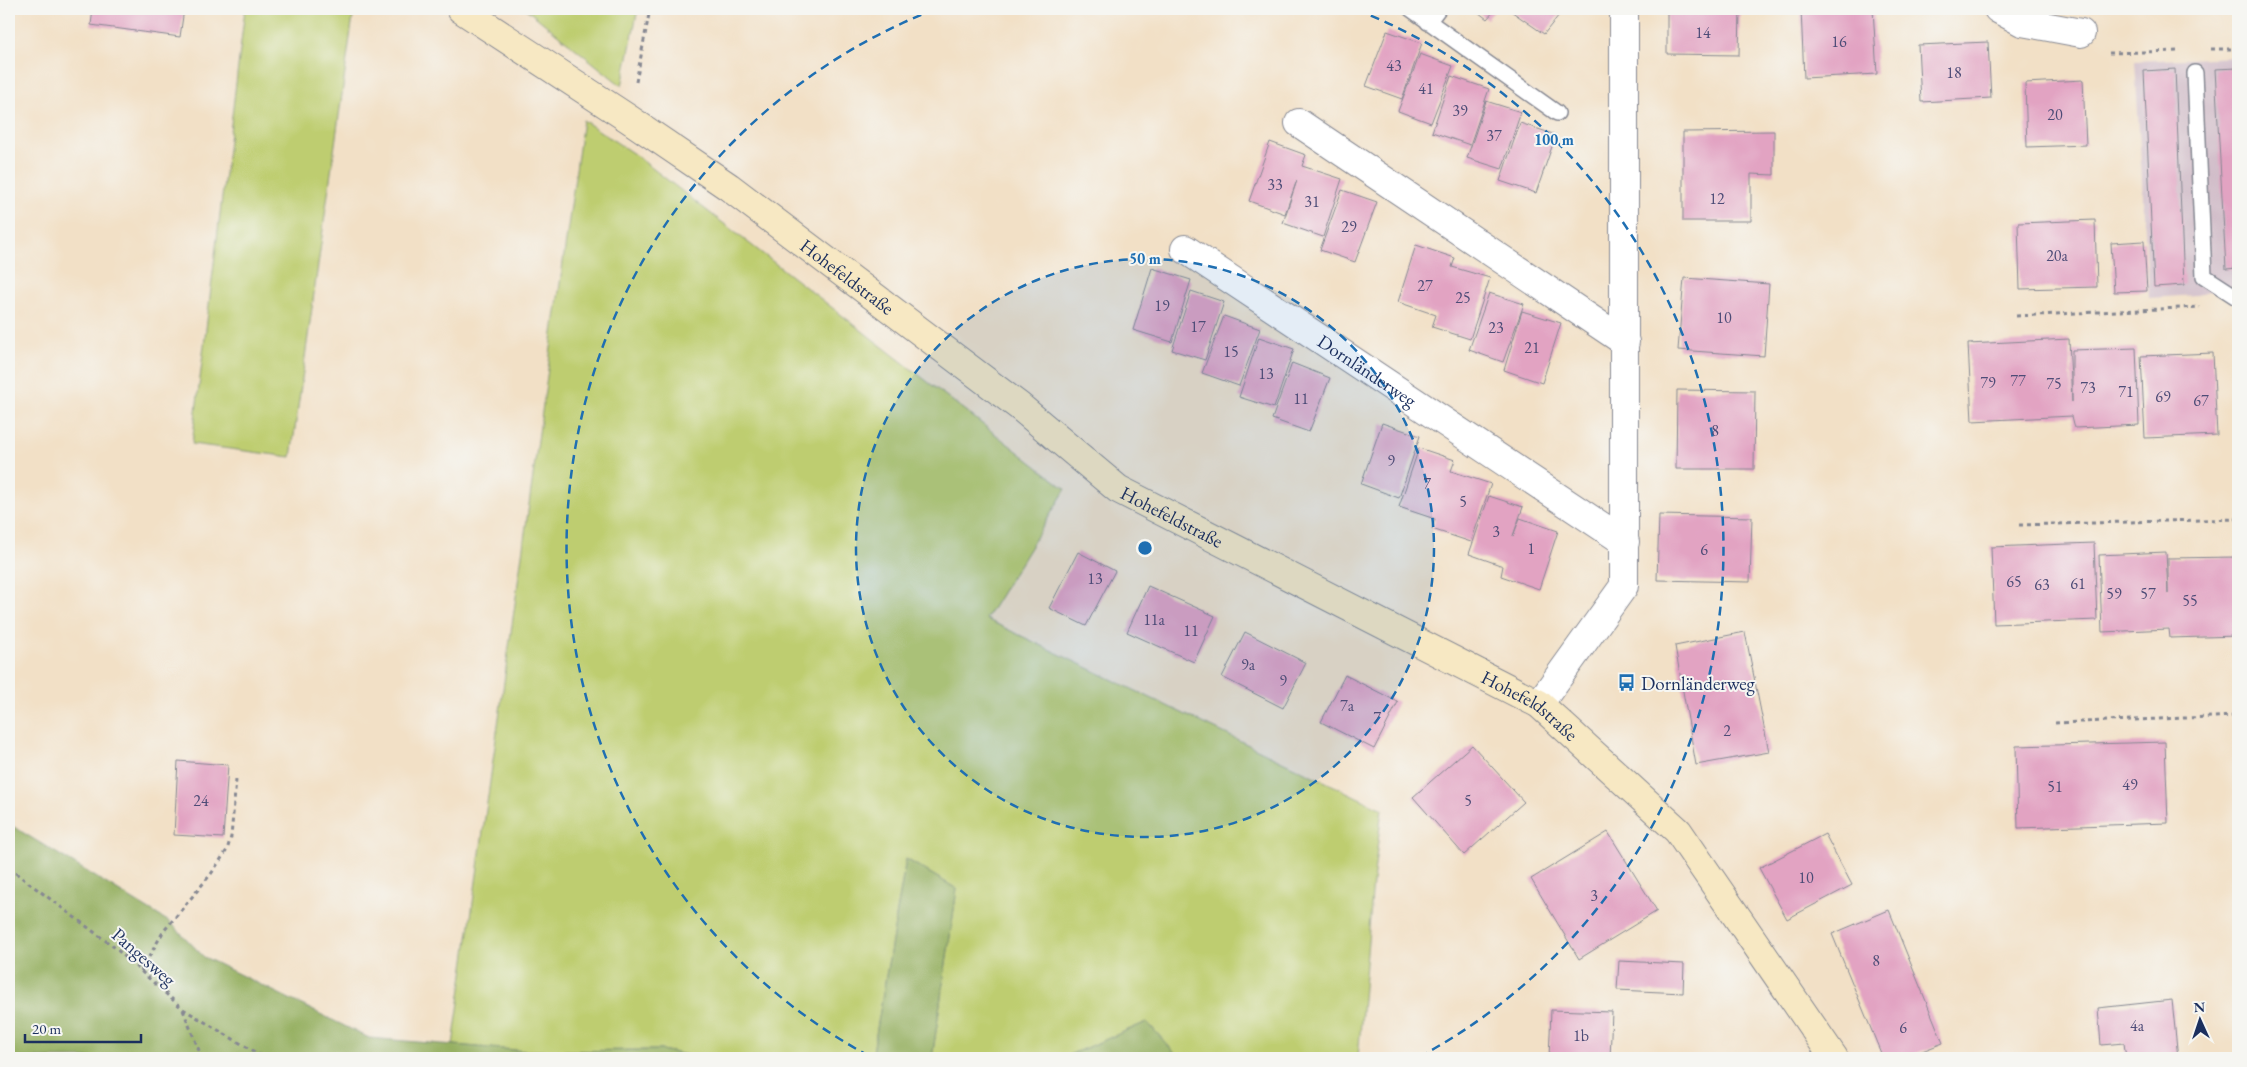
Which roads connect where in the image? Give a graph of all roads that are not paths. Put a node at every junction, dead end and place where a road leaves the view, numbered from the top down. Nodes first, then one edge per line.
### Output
1 (461, 9) edge
2 (1411, 9) edge
3 (1438, 9) edge
4 (1624, 9) edge
5 (1998, 9) edge
6 (1428, 22) junction
7 (2081, 33) road end
8 (2195, 73) dead end
9 (1557, 113) dead end
10 (1299, 123) dead end
11 (1185, 249) dead end
12 (2238, 298) edge
13 (1625, 342) junction
14 (1625, 542) junction
15 (1539, 704) junction
16 (1834, 1058) edge

1 - 15 street, Hohefeldstraße
2 - 6 lane
3 - 6 lane
4 - 13 street
5 - 7 street
6 - 9 lane
8 - 12 lane
10 - 13 street
11 - 14 street, Dornländerweg
13 - 14 street
14 - 15 street
15 - 16 street, Hohefeldstraße

